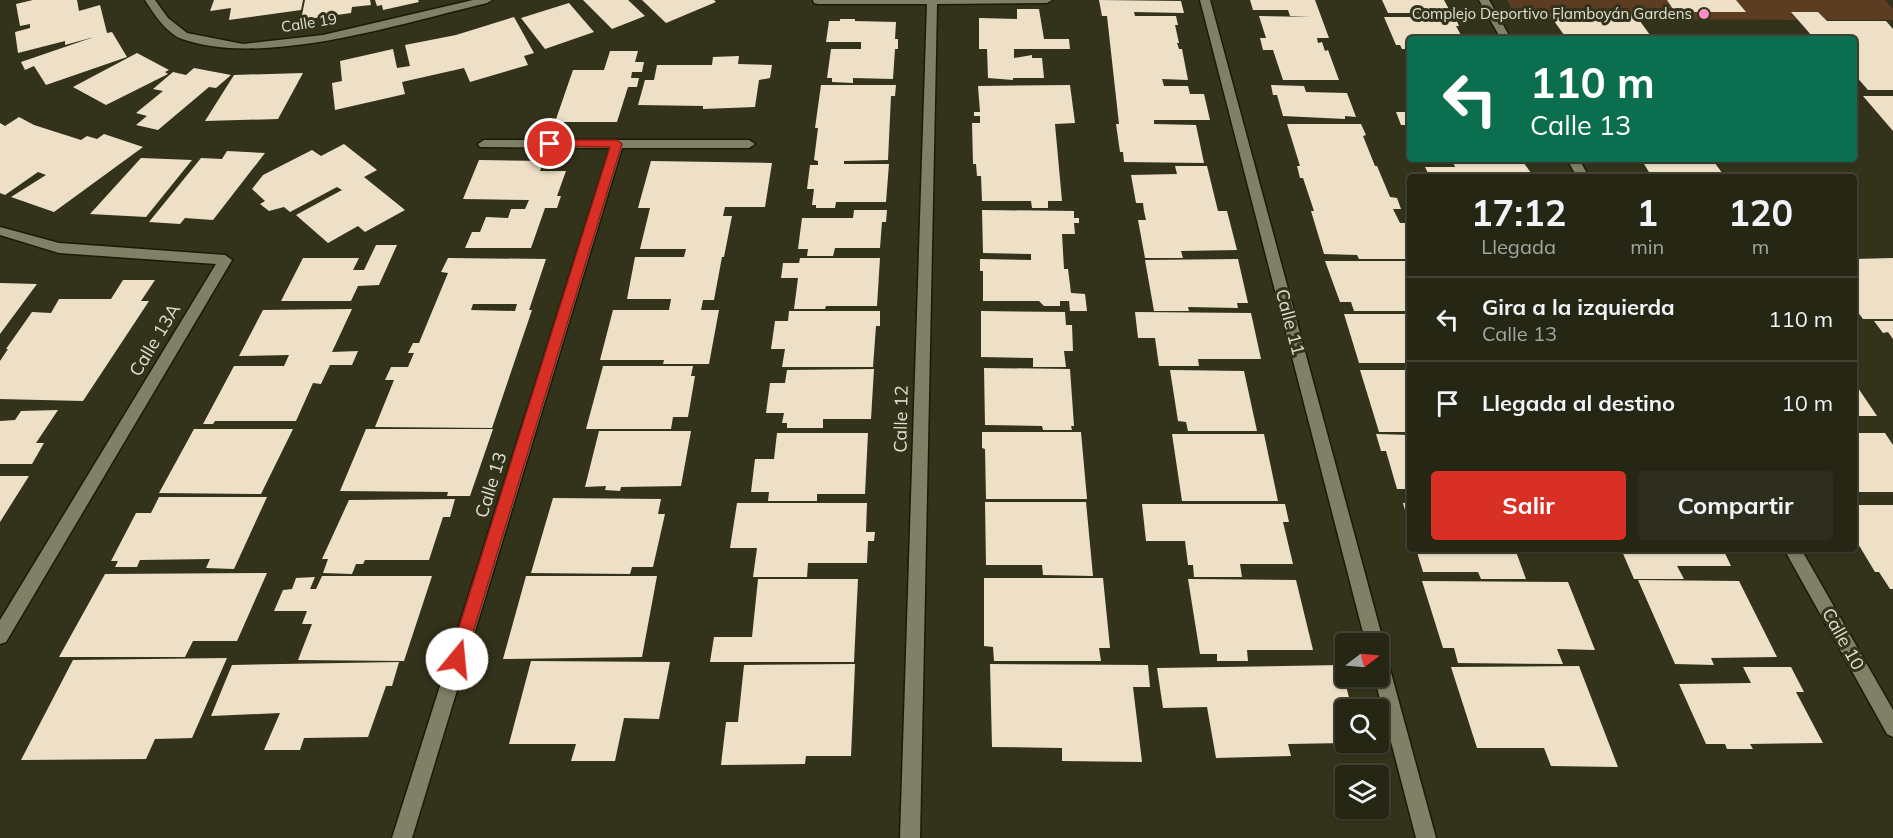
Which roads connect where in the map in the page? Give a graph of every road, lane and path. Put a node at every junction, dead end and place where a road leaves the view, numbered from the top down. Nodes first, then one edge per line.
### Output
1 (150, 0) edge
2 (487, 0) edge
3 (1047, 0) edge
4 (1205, 0) edge
5 (1484, 0) edge
6 (818, 1) edge
7 (932, 1) edge
8 (1504, 36) edge
9 (484, 144) dead end
10 (617, 144) junction
11 (749, 144) dead end
12 (0, 231) edge
13 (1794, 552) edge
14 (1372, 633) edge
15 (0, 636) edge
16 (1386, 687) edge
17 (1893, 728) edge
18 (402, 838) edge
19 (910, 838) edge
20 (1426, 838) edge

1 - 2 street, Calle 19
3 - 7 street
4 - 14 street, Calle 11
5 - 8 street
6 - 7 street
7 - 19 street, Calle 12
9 - 10 street
10 - 11 street
10 - 18 street, Calle 13
12 - 15 street, Calle 13A
13 - 17 street, Calle 10
16 - 20 street

